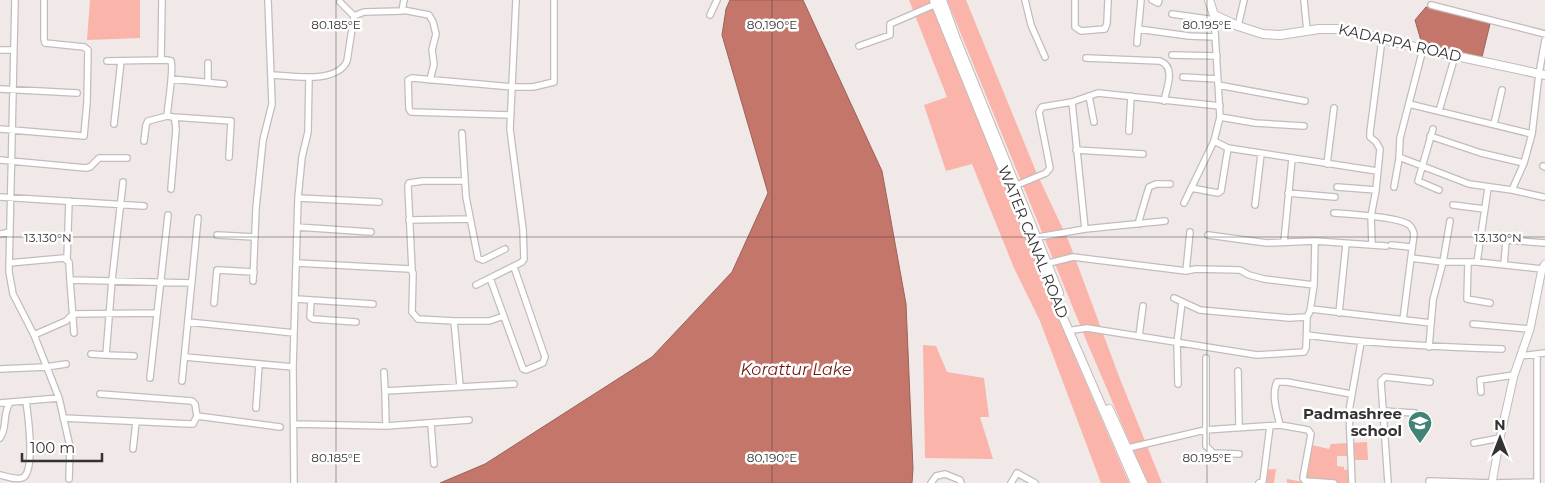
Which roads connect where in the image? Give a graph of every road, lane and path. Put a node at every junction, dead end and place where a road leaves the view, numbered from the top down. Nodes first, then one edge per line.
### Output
1 (15, 0) edge
2 (44, 0) edge
3 (162, 0) edge
4 (268, 0) edge
5 (404, 0) edge
6 (516, 0) edge
7 (554, 0) edge
8 (717, 0) edge
9 (1025, 0) edge
10 (1075, 0) edge
11 (1108, 0) edge
12 (1141, 0) edge
13 (1152, 0) edge
14 (1159, 0) edge
15 (1208, 0) edge
16 (1244, 0) edge
17 (1304, 0) edge
18 (938, 1) edge
19 (340, 2) dead end
20 (1431, 5) dead end
21 (403, 10) junction
22 (1172, 14) dead end
23 (710, 15) dead end
24 (354, 16) junction
25 (1214, 17) junction
26 (1238, 26) junction
27 (1138, 29) junction
28 (1307, 31) junction
29 (1545, 34) edge
30 (1216, 37) junction
31 (1382, 39) junction
32 (1545, 40) edge
33 (1137, 43) dead end
34 (859, 46) dead end
35 (1423, 49) junction
36 (0, 50) edge
37 (14, 50) junction
38 (1172, 55) dead end
39 (1217, 56) junction
40 (1455, 56) junction
41 (1045, 57) dead end
42 (1086, 58) dead end
43 (162, 60) junction
44 (108, 61) dead end
45 (121, 61) junction
46 (208, 63) dead end
47 (1542, 74) edge
48 (272, 75) junction
49 (309, 77) junction
50 (1183, 77) dead end
51 (170, 79) junction
52 (430, 80) junction
53 (208, 82) junction
54 (1217, 82) junction
55 (224, 84) dead end
56 (512, 87) junction
57 (0, 89) edge
58 (14, 90) junction
59 (1502, 90) dead end
60 (77, 93) dead end
61 (1088, 96) junction
62 (1131, 96) junction
63 (1164, 101) junction
64 (1305, 101) dead end
65 (1072, 102) junction
66 (1409, 104) junction
67 (1220, 106) junction
68 (1334, 108) dead end
69 (1439, 111) junction
70 (511, 115) junction
71 (170, 116) junction
72 (1220, 117) junction
73 (1094, 122) dead end
74 (114, 124) dead end
75 (1494, 124) junction
76 (1304, 126) dead end
77 (0, 129) edge
78 (1433, 129) dead end
79 (13, 130) junction
80 (1129, 131) dead end
81 (462, 133) dead end
82 (1532, 134) junction
83 (1430, 136) junction
84 (144, 141) dead end
85 (1214, 141) junction
86 (1228, 148) junction
87 (1076, 150) junction
88 (1143, 154) dead end
89 (1261, 154) junction
90 (228, 157) dead end
91 (1399, 157) junction
92 (127, 158) dead end
93 (1292, 159) junction
94 (0, 160) edge
95 (12, 161) junction
96 (1524, 163) junction
97 (1327, 164) junction
98 (1421, 166) junction
99 (1377, 171) junction
100 (464, 181) junction
101 (123, 182) dead end
102 (1170, 184) dead end
103 (1014, 187) junction
104 (1338, 187) dead end
105 (1394, 187) dead end
106 (1191, 188) junction
107 (1488, 188) junction
108 (170, 189) dead end
109 (1376, 190) junction
110 (1439, 190) dead end
111 (1512, 190) junction
112 (1288, 193) junction
113 (0, 197) edge
114 (10, 197) junction
115 (1335, 197) dead end
116 (1543, 197) dead end
117 (298, 198) junction
118 (69, 201) junction
119 (379, 202) dead end
120 (1184, 203) dead end
121 (121, 204) junction
122 (1255, 205) dead end
123 (1453, 205) dead end
124 (144, 206) dead end
125 (1484, 209) junction
126 (1334, 213) dead end
127 (168, 215) dead end
128 (1371, 216) junction
129 (198, 218) dead end
130 (470, 219) junction
131 (409, 220) junction
132 (1165, 221) dead end
133 (1450, 221) dead end
134 (1138, 224) junction
135 (297, 227) junction
136 (1084, 229) junction
137 (10, 232) junction
138 (371, 232) dead end
139 (1190, 232) dead end
140 (0, 234) edge
141 (217, 235) dead end
142 (1208, 235) dead end
143 (255, 237) junction
144 (1034, 238) junction
145 (1315, 241) junction
146 (1284, 242) junction
147 (1346, 244) junction
148 (1545, 244) edge
149 (1372, 245) junction
150 (1411, 247) junction
151 (505, 249) dead end
152 (1411, 258) junction
153 (67, 259) junction
154 (1443, 262) junction
155 (1468, 262) junction
156 (1477, 262) junction
157 (9, 263) junction
158 (297, 263) junction
159 (1046, 264) junction
160 (1504, 265) junction
161 (1544, 266) edge
162 (514, 267) junction
163 (412, 270) junction
164 (1186, 271) junction
165 (254, 272) junction
166 (490, 278) junction
167 (70, 280) junction
168 (112, 280) junction
169 (161, 281) junction
170 (254, 281) dead end
171 (192, 283) junction
172 (476, 285) dead end
173 (1314, 285) junction
174 (1174, 298) dead end
175 (296, 299) junction
176 (311, 300) junction
177 (1182, 302) junction
178 (214, 303) dead end
179 (1490, 303) dead end
180 (373, 304) dead end
181 (1143, 306) dead end
182 (1311, 309) junction
183 (157, 313) junction
184 (1340, 313) junction
185 (73, 314) junction
186 (110, 314) junction
187 (504, 316) junction
188 (1307, 317) junction
189 (1403, 320) junction
190 (454, 321) junction
191 (188, 322) junction
192 (356, 322) dead end
193 (1431, 324) junction
194 (1473, 324) dead end
195 (1073, 330) junction
196 (74, 333) dead end
197 (294, 333) junction
198 (1529, 333) junction
199 (34, 335) junction
200 (1307, 335) junction
201 (1139, 336) junction
202 (1361, 342) junction
203 (1177, 343) junction
204 (1429, 347) junction
205 (1502, 349) dead end
206 (1545, 353) edge
207 (91, 354) dead end
208 (1537, 354) junction
209 (106, 355) junction
210 (134, 356) dead end
211 (1520, 356) junction
212 (185, 357) junction
213 (1206, 358) dead end
214 (66, 364) dead end
215 (260, 365) junction
216 (46, 367) junction
217 (293, 368) junction
218 (0, 369) edge
219 (1238, 371) dead end
220 (384, 372) dead end
221 (1514, 375) junction
222 (150, 378) dead end
223 (182, 381) dead end
224 (1430, 382) dead end
225 (514, 384) dead end
226 (1178, 384) dead end
227 (460, 386) junction
228 (385, 391) junction
229 (1481, 392) dead end
230 (100, 394) dead end
231 (1351, 394) junction
232 (59, 398) junction
233 (26, 401) junction
234 (0, 403) edge
235 (10, 403) junction
236 (256, 408) dead end
237 (1383, 411) junction
238 (1415, 413) dead end
239 (197, 416) junction
240 (63, 418) junction
241 (469, 420) dead end
242 (136, 422) junction
243 (295, 424) junction
244 (431, 424) junction
245 (1280, 424) junction
246 (386, 426) junction
247 (1270, 426) junction
248 (280, 427) dead end
249 (1239, 428) junction
250 (1206, 430) junction
251 (0, 438) edge
252 (1500, 438) junction
253 (1474, 443) dead end
254 (133, 449) dead end
255 (1124, 449) junction
256 (1239, 454) dead end
257 (434, 464) dead end
258 (0, 475) edge
259 (1296, 477) dead end
260 (1303, 478) junction
261 (69, 479) dead end
262 (1430, 481) dead end
263 (294, 483) edge
264 (931, 483) edge
265 (961, 483) edge
266 (1011, 483) edge
267 (1035, 483) edge
268 (1136, 483) edge
269 (1143, 483) edge
270 (1259, 483) edge
271 (1317, 483) edge
272 (1334, 483) edge
273 (1352, 483) edge
274 (1388, 483) edge
275 (1492, 483) edge

1 - 37 street
2 - 79 street
3 - 43 street
4 - 48 street
5 - 21 street
6 - 56 street
7 - 56 street
8 - 23 street
9 - 41 street
10 - 11 street
12 - 27 street
13 - 14 street
15 - 25 main road
16 - 26 street
17 - 28 street
18 - 34 street
18 - 103 main road, WATER CANAL ROAD
18 - 103 main road, WATER CANAL ROAD
19 - 24 street
20 - 29 street
21 - 24 street
21 - 52 street
22 - 25 street
24 - 49 street
25 - 26 main road, KADAPPA ROAD
25 - 30 street
26 - 28 main road, KADAPPA ROAD
27 - 30 street
27 - 33 street
28 - 31 main road, KADAPPA ROAD
30 - 39 street
31 - 35 main road, KADAPPA ROAD
31 - 99 street
32 - 47 street
35 - 40 main road, KADAPPA ROAD
35 - 66 street
36 - 37 street
37 - 58 street
38 - 39 street
39 - 54 street
40 - 47 main road, KADAPPA ROAD
40 - 69 street
42 - 63 street
43 - 45 street
43 - 51 street
44 - 45 street
45 - 74 street
46 - 53 street
47 - 82 street
48 - 49 street
48 - 143 street
49 - 117 street
50 - 54 street
51 - 53 street
51 - 71 street
52 - 56 street
52 - 70 street
53 - 55 street
54 - 64 street
54 - 67 street
56 - 70 street
57 - 58 street
58 - 60 street
58 - 79 street
59 - 75 street
61 - 62 street
61 - 65 street
61 - 73 street
62 - 63 street
62 - 80 street
63 - 67 street
65 - 87 street
65 - 103 street
66 - 69 street
66 - 91 street
67 - 72 street
68 - 97 street
69 - 75 street
70 - 162 street
71 - 84 street
71 - 90 street
71 - 108 street
72 - 76 street
72 - 85 street
75 - 82 street
77 - 79 street
78 - 83 street
79 - 95 street
81 - 100 street
82 - 96 street
83 - 96 street
83 - 98 street
85 - 86 street
85 - 106 street
86 - 89 street
86 - 106 street
87 - 88 street
87 - 136 street
89 - 93 street
89 - 122 street
91 - 98 street
91 - 105 street
92 - 95 street
93 - 97 street
93 - 112 street
94 - 95 street
95 - 114 street
96 - 111 street
97 - 99 street
98 - 107 street
98 - 110 street
99 - 109 street
100 - 130 street
100 - 131 street
101 - 121 street
102 - 134 street
103 - 144 main road, WATER CANAL ROAD
104 - 109 street
106 - 120 street
107 - 111 street
107 - 125 street
109 - 128 street
111 - 116 street
112 - 115 street
112 - 146 street
113 - 114 street
114 - 118 street
114 - 137 street
117 - 119 street
117 - 135 street
118 - 121 street
118 - 153 street
121 - 124 street
121 - 168 street
123 - 125 street
125 - 156 street
126 - 128 street
127 - 169 street
128 - 149 street
128 - 150 street
129 - 171 street
130 - 131 street
130 - 151 street
131 - 163 street
132 - 134 street
133 - 154 street
134 - 136 street
135 - 138 street
135 - 158 street
136 - 144 street
137 - 140 street
137 - 157 street
139 - 164 street
141 - 143 street
142 - 146 street
143 - 165 street
144 - 159 main road, WATER CANAL ROAD
145 - 146 street
145 - 147 street
145 - 173 street
147 - 149 street
147 - 184 street
148 - 160 street
149 - 150 street
150 - 152 street
152 - 154 street
152 - 189 street
153 - 157 street
153 - 167 street
154 - 155 street
154 - 193 street
155 - 156 street
155 - 179 street
156 - 160 street
157 - 199 street
158 - 163 street
158 - 175 street
159 - 164 street
159 - 195 main road, WATER CANAL ROAD
159 - 255 main road, WATER CANAL ROAD
160 - 161 street
161 - 198 street
162 - 166 street
162 - 187 street
163 - 190 street
164 - 173 street
165 - 170 street
165 - 178 street
166 - 172 street
166 - 187 street
167 - 168 street
167 - 185 street
168 - 169 street
168 - 186 street
169 - 171 street
169 - 183 street
171 - 191 street
173 - 182 street
174 - 177 street
175 - 176 street
175 - 197 street
176 - 180 street
176 - 192 street
177 - 188 street
177 - 203 street
181 - 201 street
182 - 184 street
182 - 188 street
183 - 186 street
183 - 222 street
184 - 189 street
185 - 186 street
185 - 196 street
185 - 199 street
186 - 209 street
187 - 190 street
188 - 200 street
189 - 193 street
190 - 227 street
191 - 197 street
191 - 212 street
193 - 204 street
194 - 198 street
195 - 201 street
195 - 255 main road, WATER CANAL ROAD
197 - 217 street
198 - 211 street
199 - 216 street
200 - 202 street
200 - 203 street
201 - 203 street
202 - 204 street
202 - 231 street
203 - 226 street
204 - 205 street
206 - 208 street
207 - 209 street
208 - 211 street
208 - 275 street
209 - 210 street
211 - 221 street
212 - 215 street
212 - 223 street
213 - 250 street
214 - 216 street
215 - 217 street
215 - 236 street
216 - 218 street
216 - 232 street
217 - 243 street
219 - 249 street
220 - 228 street
221 - 229 street
221 - 252 street
224 - 237 street
225 - 227 street
227 - 228 street
228 - 246 street
230 - 239 street
231 - 245 street
231 - 273 street
232 - 233 street
232 - 240 street
233 - 235 street
233 - 258 street
234 - 235 street
235 - 251 street
237 - 238 street
237 - 274 street
239 - 242 street
239 - 248 street
240 - 242 street
240 - 261 street
241 - 244 street
242 - 254 street
243 - 246 street
243 - 263 street
244 - 246 street
244 - 257 street
245 - 247 street
245 - 260 street
247 - 249 street
247 - 270 street
249 - 250 street
250 - 255 street
250 - 256 street
252 - 253 street
252 - 275 street
255 - 268 main road, WATER CANAL ROAD
255 - 269 main road, WATER CANAL ROAD
259 - 260 street
260 - 271 street
262 - 275 street
264 - 265 street
266 - 267 street
271 - 272 street

